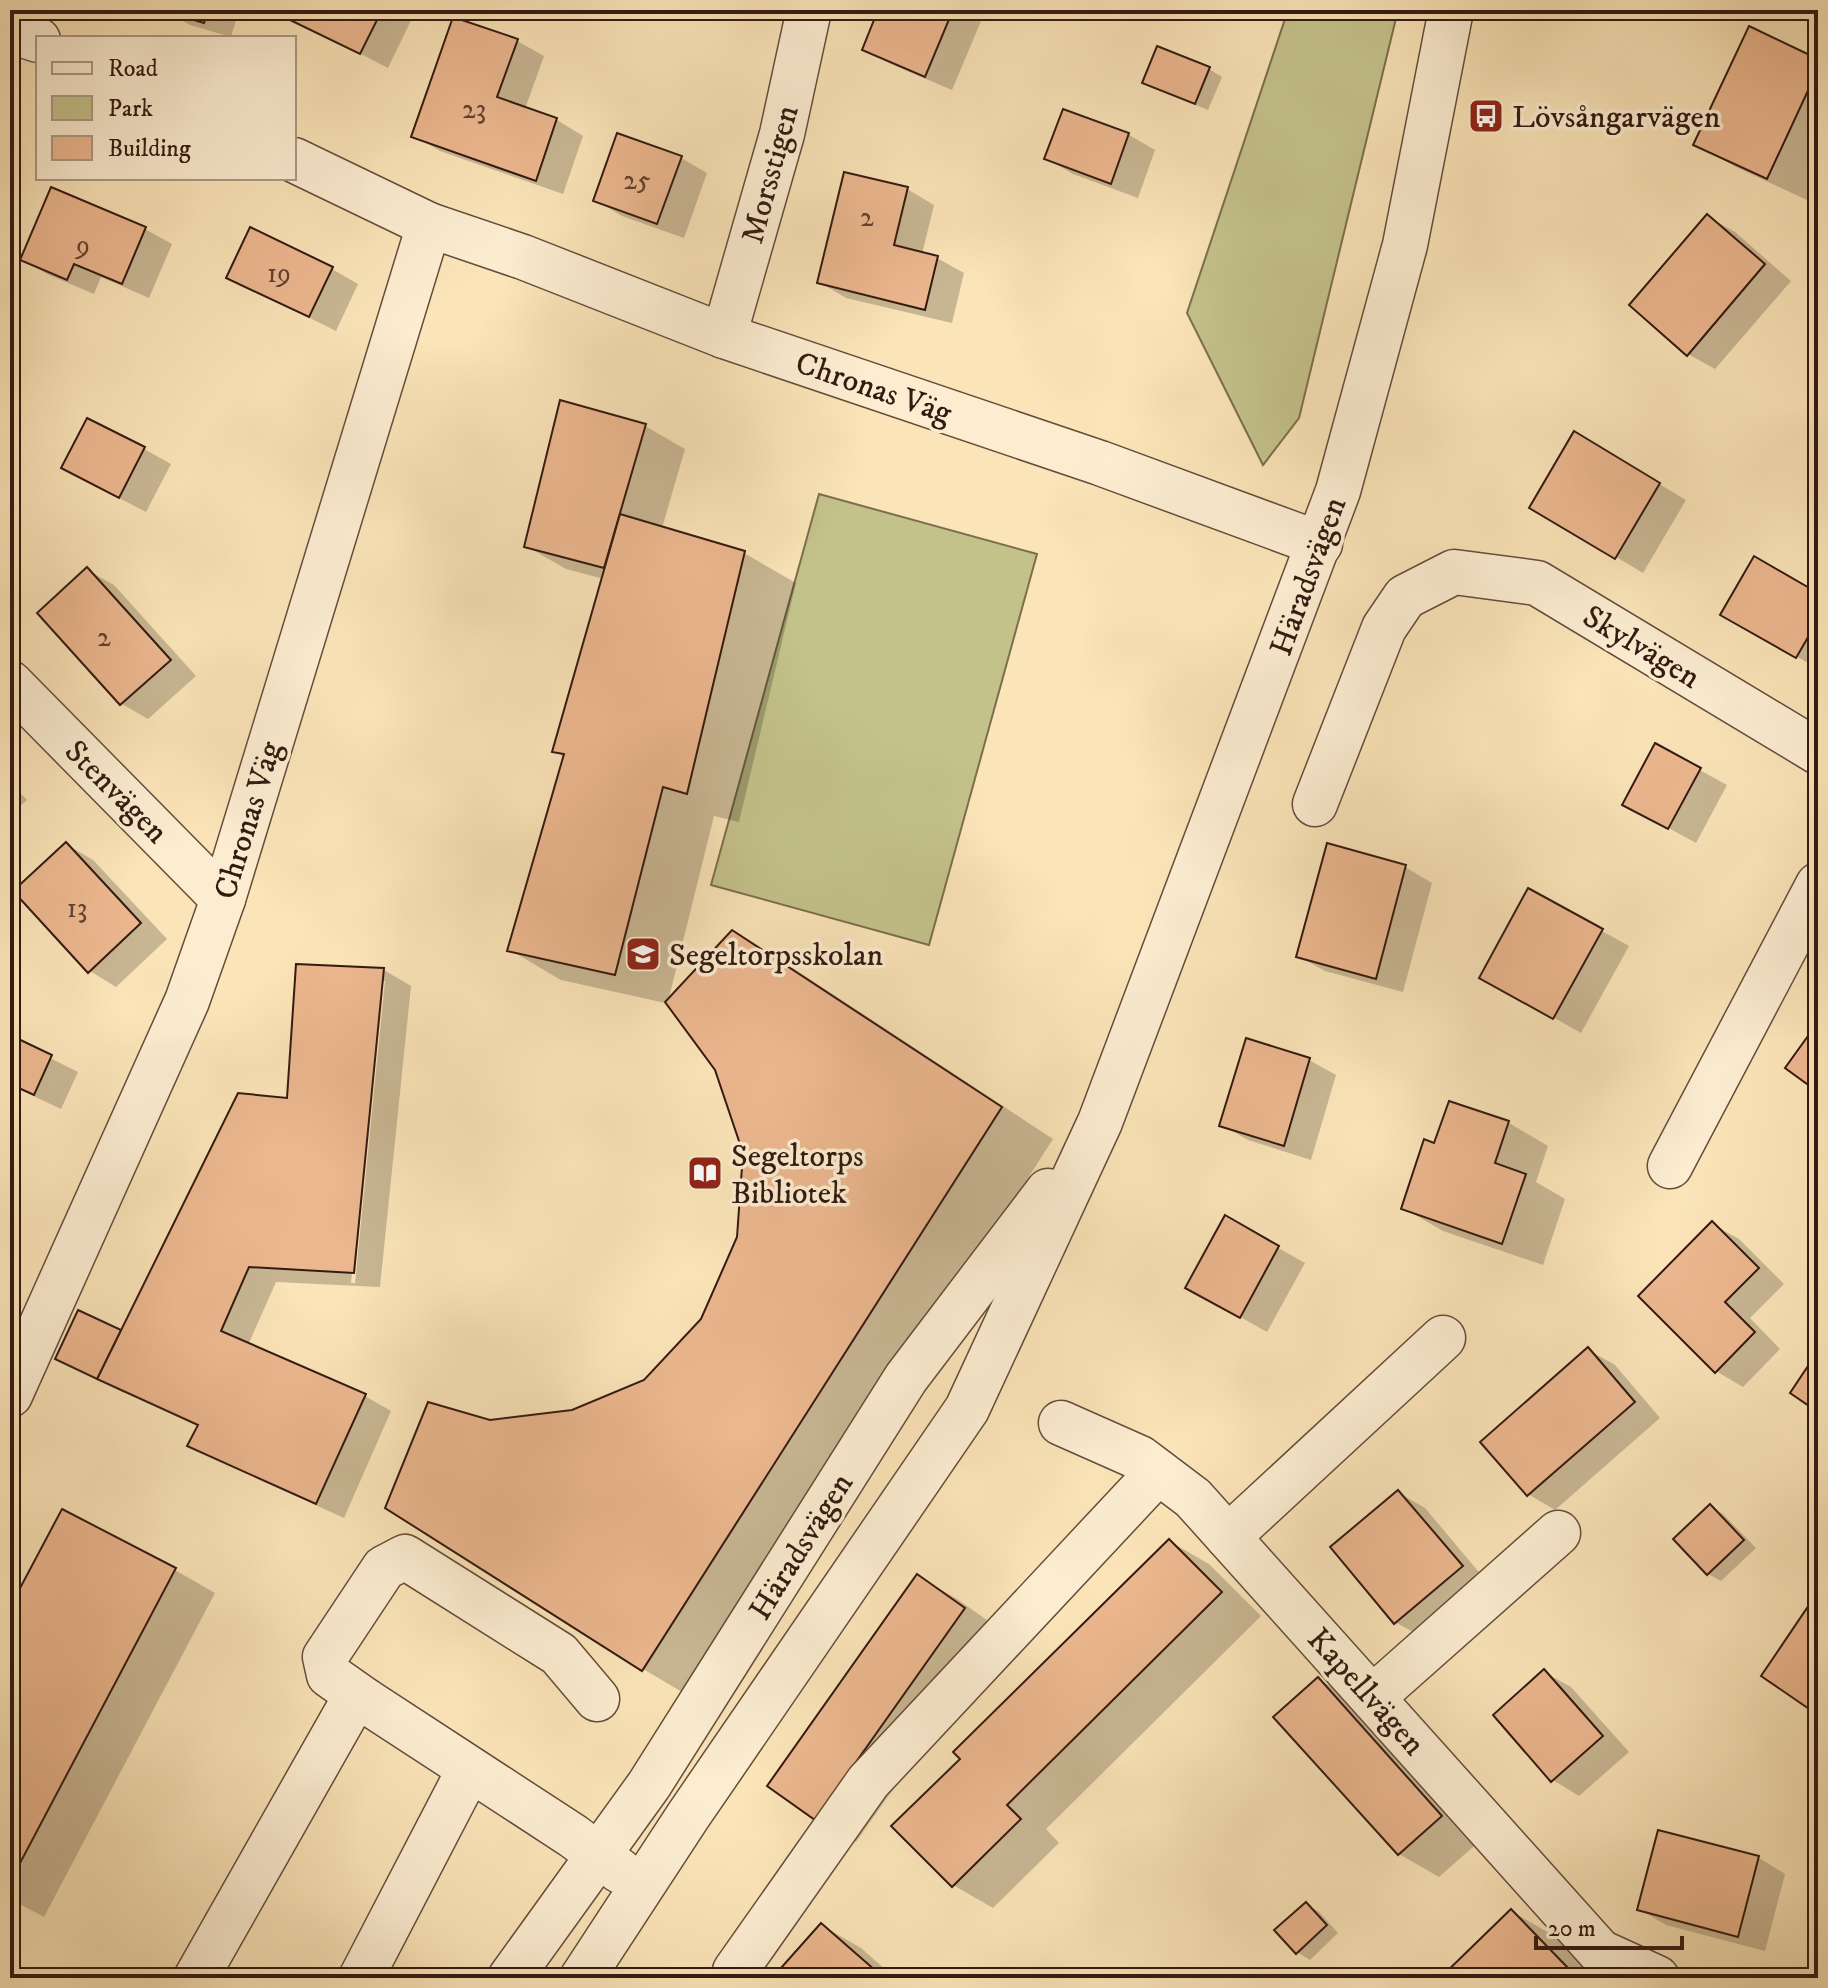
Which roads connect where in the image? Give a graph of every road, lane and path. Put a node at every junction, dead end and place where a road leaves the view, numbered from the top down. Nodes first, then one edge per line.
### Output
1 (49, 10) edge
2 (809, 10) edge
3 (1451, 10) edge
4 (10, 31) edge
5 (41, 36) edge
6 (36, 38) edge
7 (296, 161) edge
8 (429, 225) junction
9 (724, 336) junction
10 (1320, 544) junction
11 (10, 683) edge
12 (1818, 752) edge
13 (1315, 804) dead end
14 (1818, 885) edge
15 (223, 899) junction
16 (1100, 1122) junction
17 (1670, 1166) dead end
18 (1443, 1338) dead end
19 (10, 1395) edge
20 (1061, 1423) dead end
21 (1158, 1472) junction
22 (1558, 1533) dead end
23 (1228, 1537) junction
24 (1373, 1697) junction
25 (597, 1699) dead end
26 (366, 1701) junction
27 (469, 1770) junction
28 (598, 1855) junction
29 (642, 1887) junction
30 (735, 1971) dead end
31 (196, 1978) edge
32 (361, 1978) edge
33 (510, 1978) edge
34 (582, 1978) edge
35 (1657, 1978) edge

1 - 5 street
2 - 9 street, Morsstigen
3 - 10 street, Häradsvägen
4 - 6 street
7 - 8 street, Chronas Väg
8 - 9 street, Chronas Väg
8 - 15 street, Chronas Väg
9 - 10 street, Chronas Väg
10 - 16 street, Häradsvägen
11 - 15 street, Stenvägen
12 - 13 street, Skylvägen
14 - 17 street
15 - 19 street, Chronas Väg
16 - 28 street, Häradsvägen
16 - 29 street, Häradsvägen
18 - 23 street
20 - 21 street, Kapellvägen
21 - 23 street, Kapellvägen
21 - 30 street
22 - 24 street
23 - 24 street, Kapellvägen
24 - 35 street, Kapellvägen
25 - 26 street
26 - 27 street
26 - 31 street
27 - 28 street
27 - 32 street
28 - 29 street
28 - 33 street, Häradsvägen
29 - 34 street, Häradsvägen

